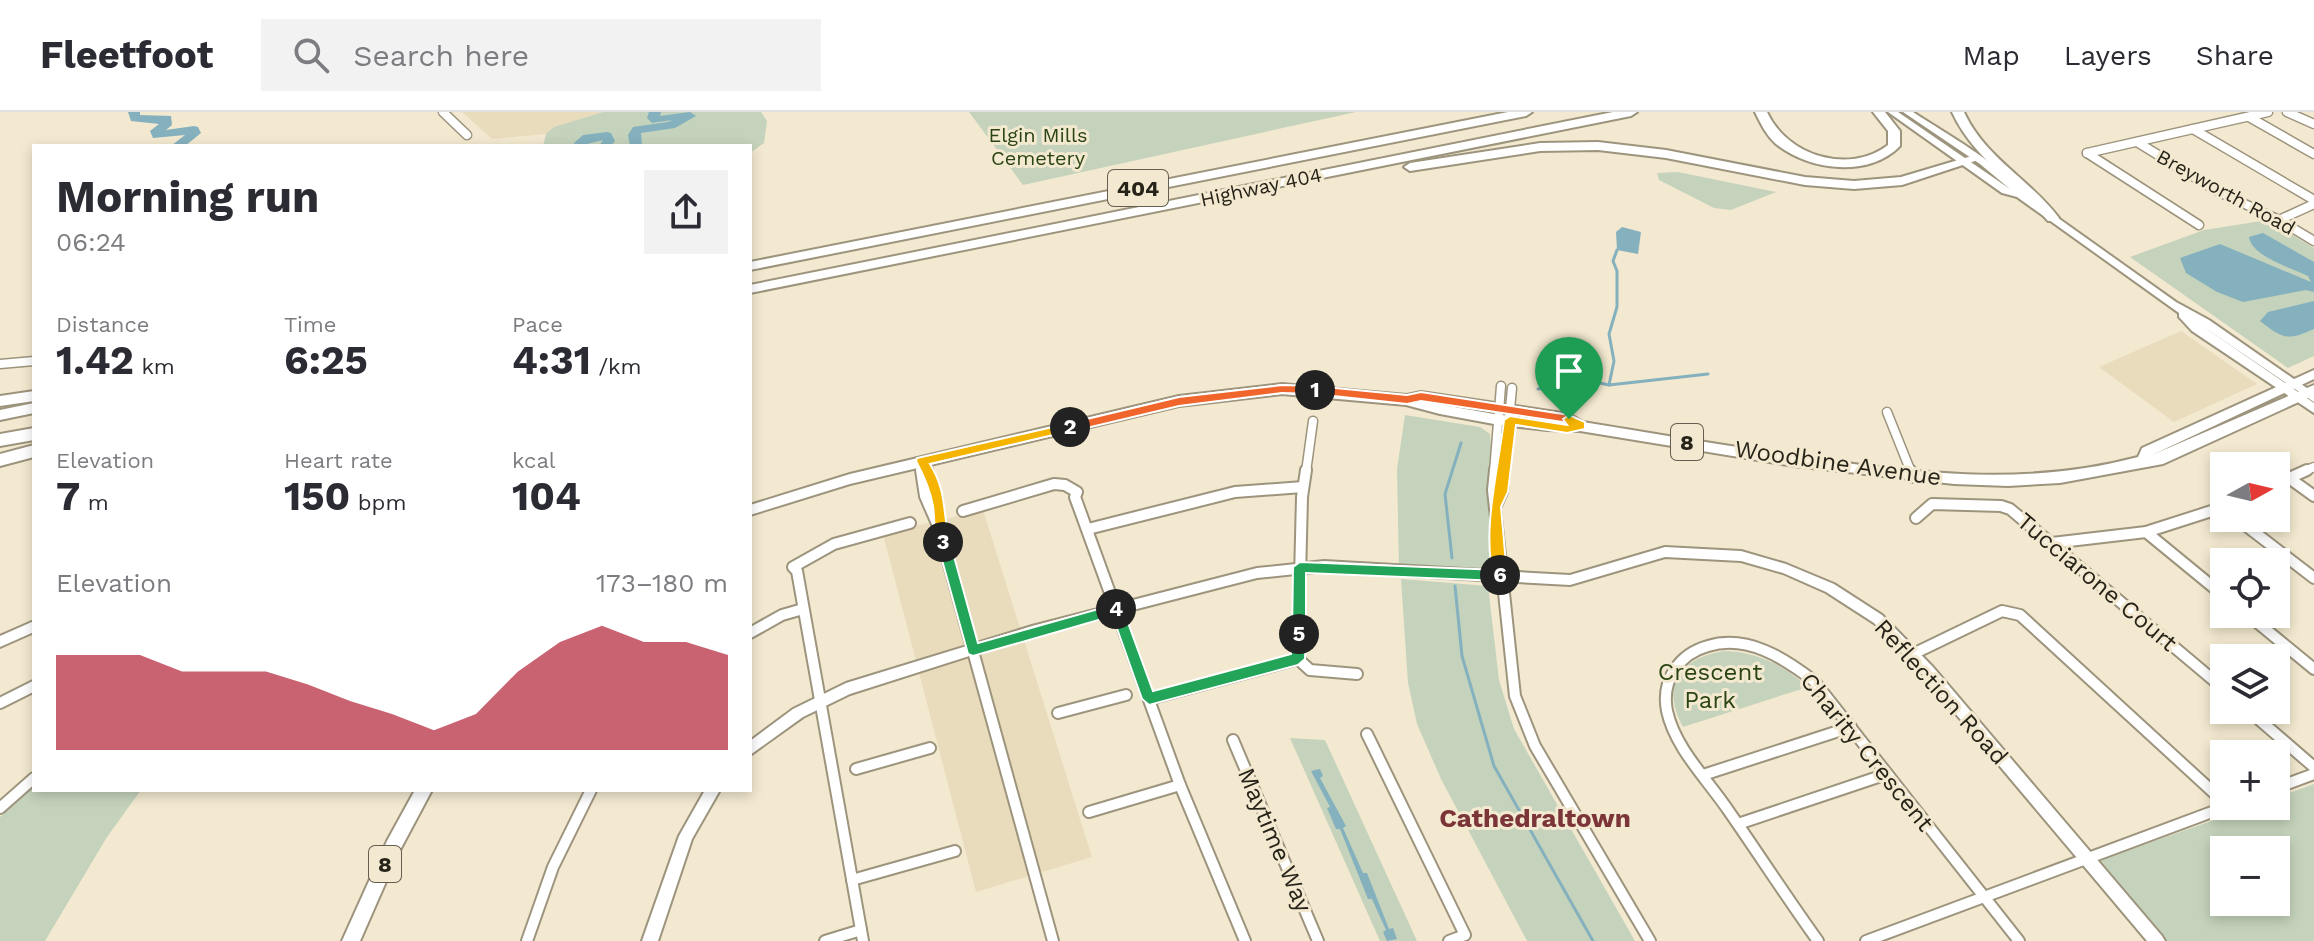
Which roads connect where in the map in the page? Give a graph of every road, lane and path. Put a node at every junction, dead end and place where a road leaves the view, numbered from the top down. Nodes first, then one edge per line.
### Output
1 (443, 112) edge
2 (1478, 112) edge
3 (1526, 112) edge
4 (1631, 112) edge
5 (1761, 112) edge
6 (1879, 112) edge
7 (1892, 112) edge
8 (1907, 112) edge
9 (1958, 112) edge
10 (2268, 112) edge
11 (2287, 112) edge
12 (2249, 117) junction
13 (2314, 124) edge
14 (2193, 129) junction
15 (467, 135) dead end
16 (2137, 142) junction
17 (2314, 154) edge
18 (1290, 157) junction
19 (1970, 161) junction
20 (1242, 192) junction
21 (2314, 202) edge
22 (2053, 218) junction
23 (2279, 220) junction
24 (2199, 225) dead end
25 (2314, 241) edge
26 (752, 266) edge
27 (752, 289) edge
28 (32, 361) edge
29 (0, 364) edge
30 (2314, 374) edge
31 (1501, 386) dead end
32 (2288, 386) junction
33 (1512, 388) dead end
34 (2308, 395) edge
35 (32, 396) edge
36 (0, 401) edge
37 (32, 408) edge
38 (2314, 409) edge
39 (1887, 412) dead end
40 (1504, 414) junction
41 (0, 415) edge
42 (1313, 421) dead end
43 (32, 434) edge
44 (0, 440) edge
45 (32, 452) edge
46 (0, 460) edge
47 (2144, 460) junction
48 (922, 461) junction
49 (2314, 467) edge
50 (1912, 477) junction
51 (2290, 478) edge
52 (2290, 479) edge
53 (1303, 487) junction
54 (2314, 496) edge
55 (752, 509) edge
56 (963, 511) dead end
57 (2210, 512) edge
58 (1916, 518) dead end
59 (910, 523) dead end
60 (1088, 529) junction
61 (2146, 532) junction
62 (2254, 532) edge
63 (2052, 543) junction
64 (1300, 567) junction
65 (1500, 576) junction
66 (2314, 578) edge
67 (2210, 585) edge
68 (803, 609) junction
69 (1116, 609) junction
70 (32, 627) edge
71 (2264, 628) edge
72 (752, 632) edge
73 (0, 642) edge
74 (973, 650) junction
75 (1913, 654) junction
76 (1298, 659) junction
77 (2314, 669) edge
78 (1357, 674) dead end
79 (2210, 677) edge
80 (32, 687) edge
81 (1126, 695) dead end
82 (1149, 699) junction
83 (820, 700) junction
84 (0, 703) edge
85 (1058, 713) dead end
86 (2264, 724) edge
87 (1851, 727) junction
88 (1367, 734) dead end
89 (1233, 740) dead end
90 (752, 747) edge
91 (930, 748) dead end
92 (2314, 767) edge
93 (856, 769) dead end
94 (1887, 774) junction
95 (2314, 774) edge
96 (1703, 775) junction
97 (32, 780) edge
98 (2290, 783) edge
99 (1180, 785) junction
100 (2210, 789) edge
101 (423, 792) edge
102 (590, 792) edge
103 (712, 792) edge
104 (0, 808) edge
105 (2210, 810) edge
106 (1089, 812) dead end
107 (1738, 824) junction
108 (955, 851) dead end
109 (2087, 858) junction
110 (852, 880) junction
111 (1983, 895) junction
112 (862, 936) edge
113 (351, 941) edge
114 (527, 941) edge
115 (650, 941) edge
116 (825, 941) edge
117 (1053, 941) edge
118 (1245, 941) edge
119 (1318, 941) edge
120 (1449, 941) edge
121 (1650, 941) edge
122 (1818, 941) edge
123 (1866, 941) edge
124 (2019, 941) edge
125 (2157, 941) edge

1 - 15 street
2 - 18 highway
3 - 18 highway, Highway 404 / 404
4 - 20 highway, Highway 404 / 404
5 - 6 highway
7 - 19 street
8 - 19 street
9 - 22 highway
10 - 12 street
11 - 13 street
12 - 14 street
12 - 17 street
14 - 16 street
14 - 21 street
16 - 23 street, Breyworth Road
16 - 24 street
18 - 26 highway, Highway 404 / 404
19 - 20 highway
19 - 22 street
20 - 27 highway, Highway 404 / 404
21 - 23 street
22 - 32 street
23 - 25 street, Breyworth Road
28 - 29 street
30 - 32 main road, Woodbine Avenue
31 - 40 street
32 - 34 street
32 - 47 main road, Woodbine Avenue / 8
33 - 40 street
34 - 38 street
34 - 47 main road, Woodbine Avenue / 8
35 - 36 highway
37 - 41 highway
39 - 50 street
40 - 48 main road, Woodbine Avenue / 8
40 - 50 main road, Woodbine Avenue / 8
40 - 65 street
42 - 53 street
43 - 44 highway
45 - 46 highway
47 - 50 main road, Woodbine Avenue / 8
48 - 55 main road, Woodbine Avenue / 8
48 - 74 street
49 - 51 street
52 - 54 street
53 - 60 street
53 - 64 street
56 - 60 street
57 - 61 street
58 - 63 street, Tucciarone Court
59 - 68 street
60 - 69 street
61 - 63 street
61 - 67 street
62 - 66 street
63 - 79 street, Tucciarone Court
64 - 65 street, Reflection Road
64 - 69 street, Reflection Road
64 - 76 street
65 - 75 street, Reflection Road
65 - 121 street
68 - 72 street
68 - 83 street
69 - 74 street, Reflection Road
69 - 82 street
70 - 73 street
71 - 77 street
74 - 83 street, Reflection Road
74 - 117 street
75 - 100 street
75 - 109 street, Reflection Road
76 - 78 street
76 - 82 street
80 - 84 street
81 - 85 street
82 - 99 street
83 - 90 street, Reflection Road
83 - 110 street
86 - 92 street
87 - 94 street, Charity Crescent
87 - 96 street
87 - 96 street, Charity Crescent
88 - 120 street
89 - 119 street, Maytime Way
91 - 93 street
94 - 107 street
94 - 111 street, Charity Crescent
95 - 98 street
96 - 107 street, Charity Crescent
97 - 104 street
99 - 106 street
99 - 118 street
101 - 113 main road, 8
102 - 114 street
103 - 115 street
105 - 109 street
107 - 122 street, Charity Crescent
108 - 110 street
109 - 111 street
109 - 125 street, Reflection Road
110 - 112 street
111 - 123 street
111 - 124 street, Charity Crescent
112 - 116 street

